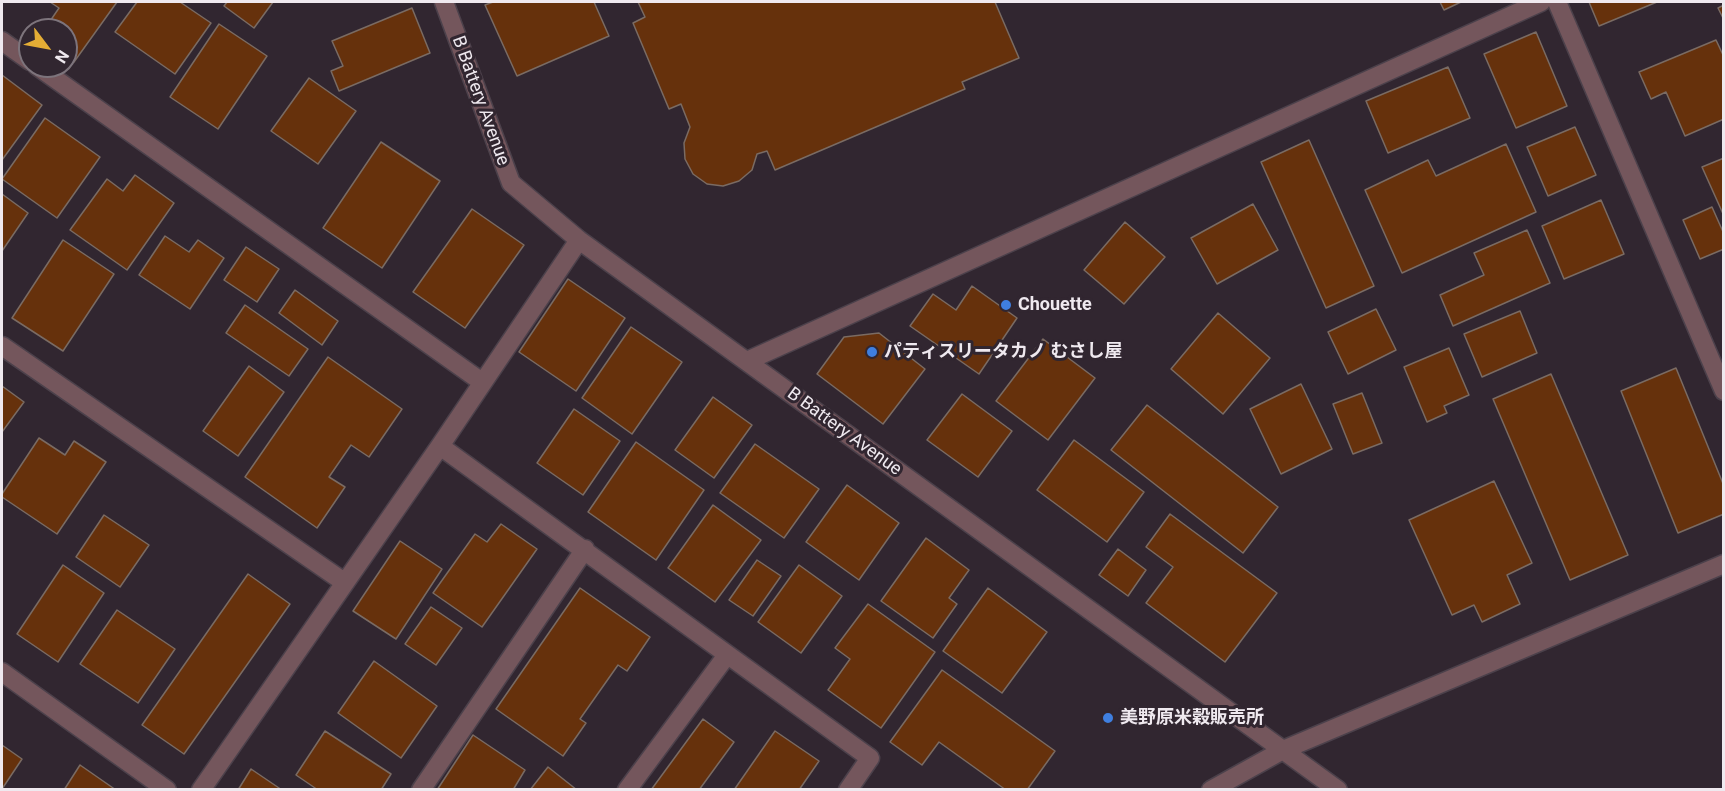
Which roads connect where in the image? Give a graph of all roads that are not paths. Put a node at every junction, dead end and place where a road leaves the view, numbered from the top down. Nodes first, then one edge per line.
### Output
1 (444, 2) edge
2 (1541, 2) edge
3 (1557, 2) edge
4 (2, 41) edge
5 (18, 52) edge
6 (54, 78) edge
7 (579, 240) junction
8 (2, 346) edge
9 (747, 361) junction
10 (482, 382) junction
11 (1724, 392) edge
12 (440, 446) junction
13 (585, 549) junction
14 (1724, 564) edge
15 (344, 582) junction
16 (727, 655) junction
17 (2, 672) edge
18 (1283, 750) junction
19 (167, 789) edge
20 (201, 789) edge
21 (421, 789) edge
22 (627, 789) edge
23 (848, 789) edge
24 (1211, 789) edge
25 (1338, 789) edge

1 - 7 street, B Battery Avenue
2 - 9 street
3 - 11 street
4 - 5 street
6 - 10 street
7 - 9 street, B Battery Avenue
7 - 10 street
8 - 15 street
9 - 18 street, B Battery Avenue
10 - 12 street
12 - 13 street
12 - 15 street
13 - 16 street
13 - 21 street
14 - 18 street
15 - 20 street
16 - 22 street
16 - 23 street
17 - 19 street
18 - 24 street
18 - 25 street, B Battery Avenue

